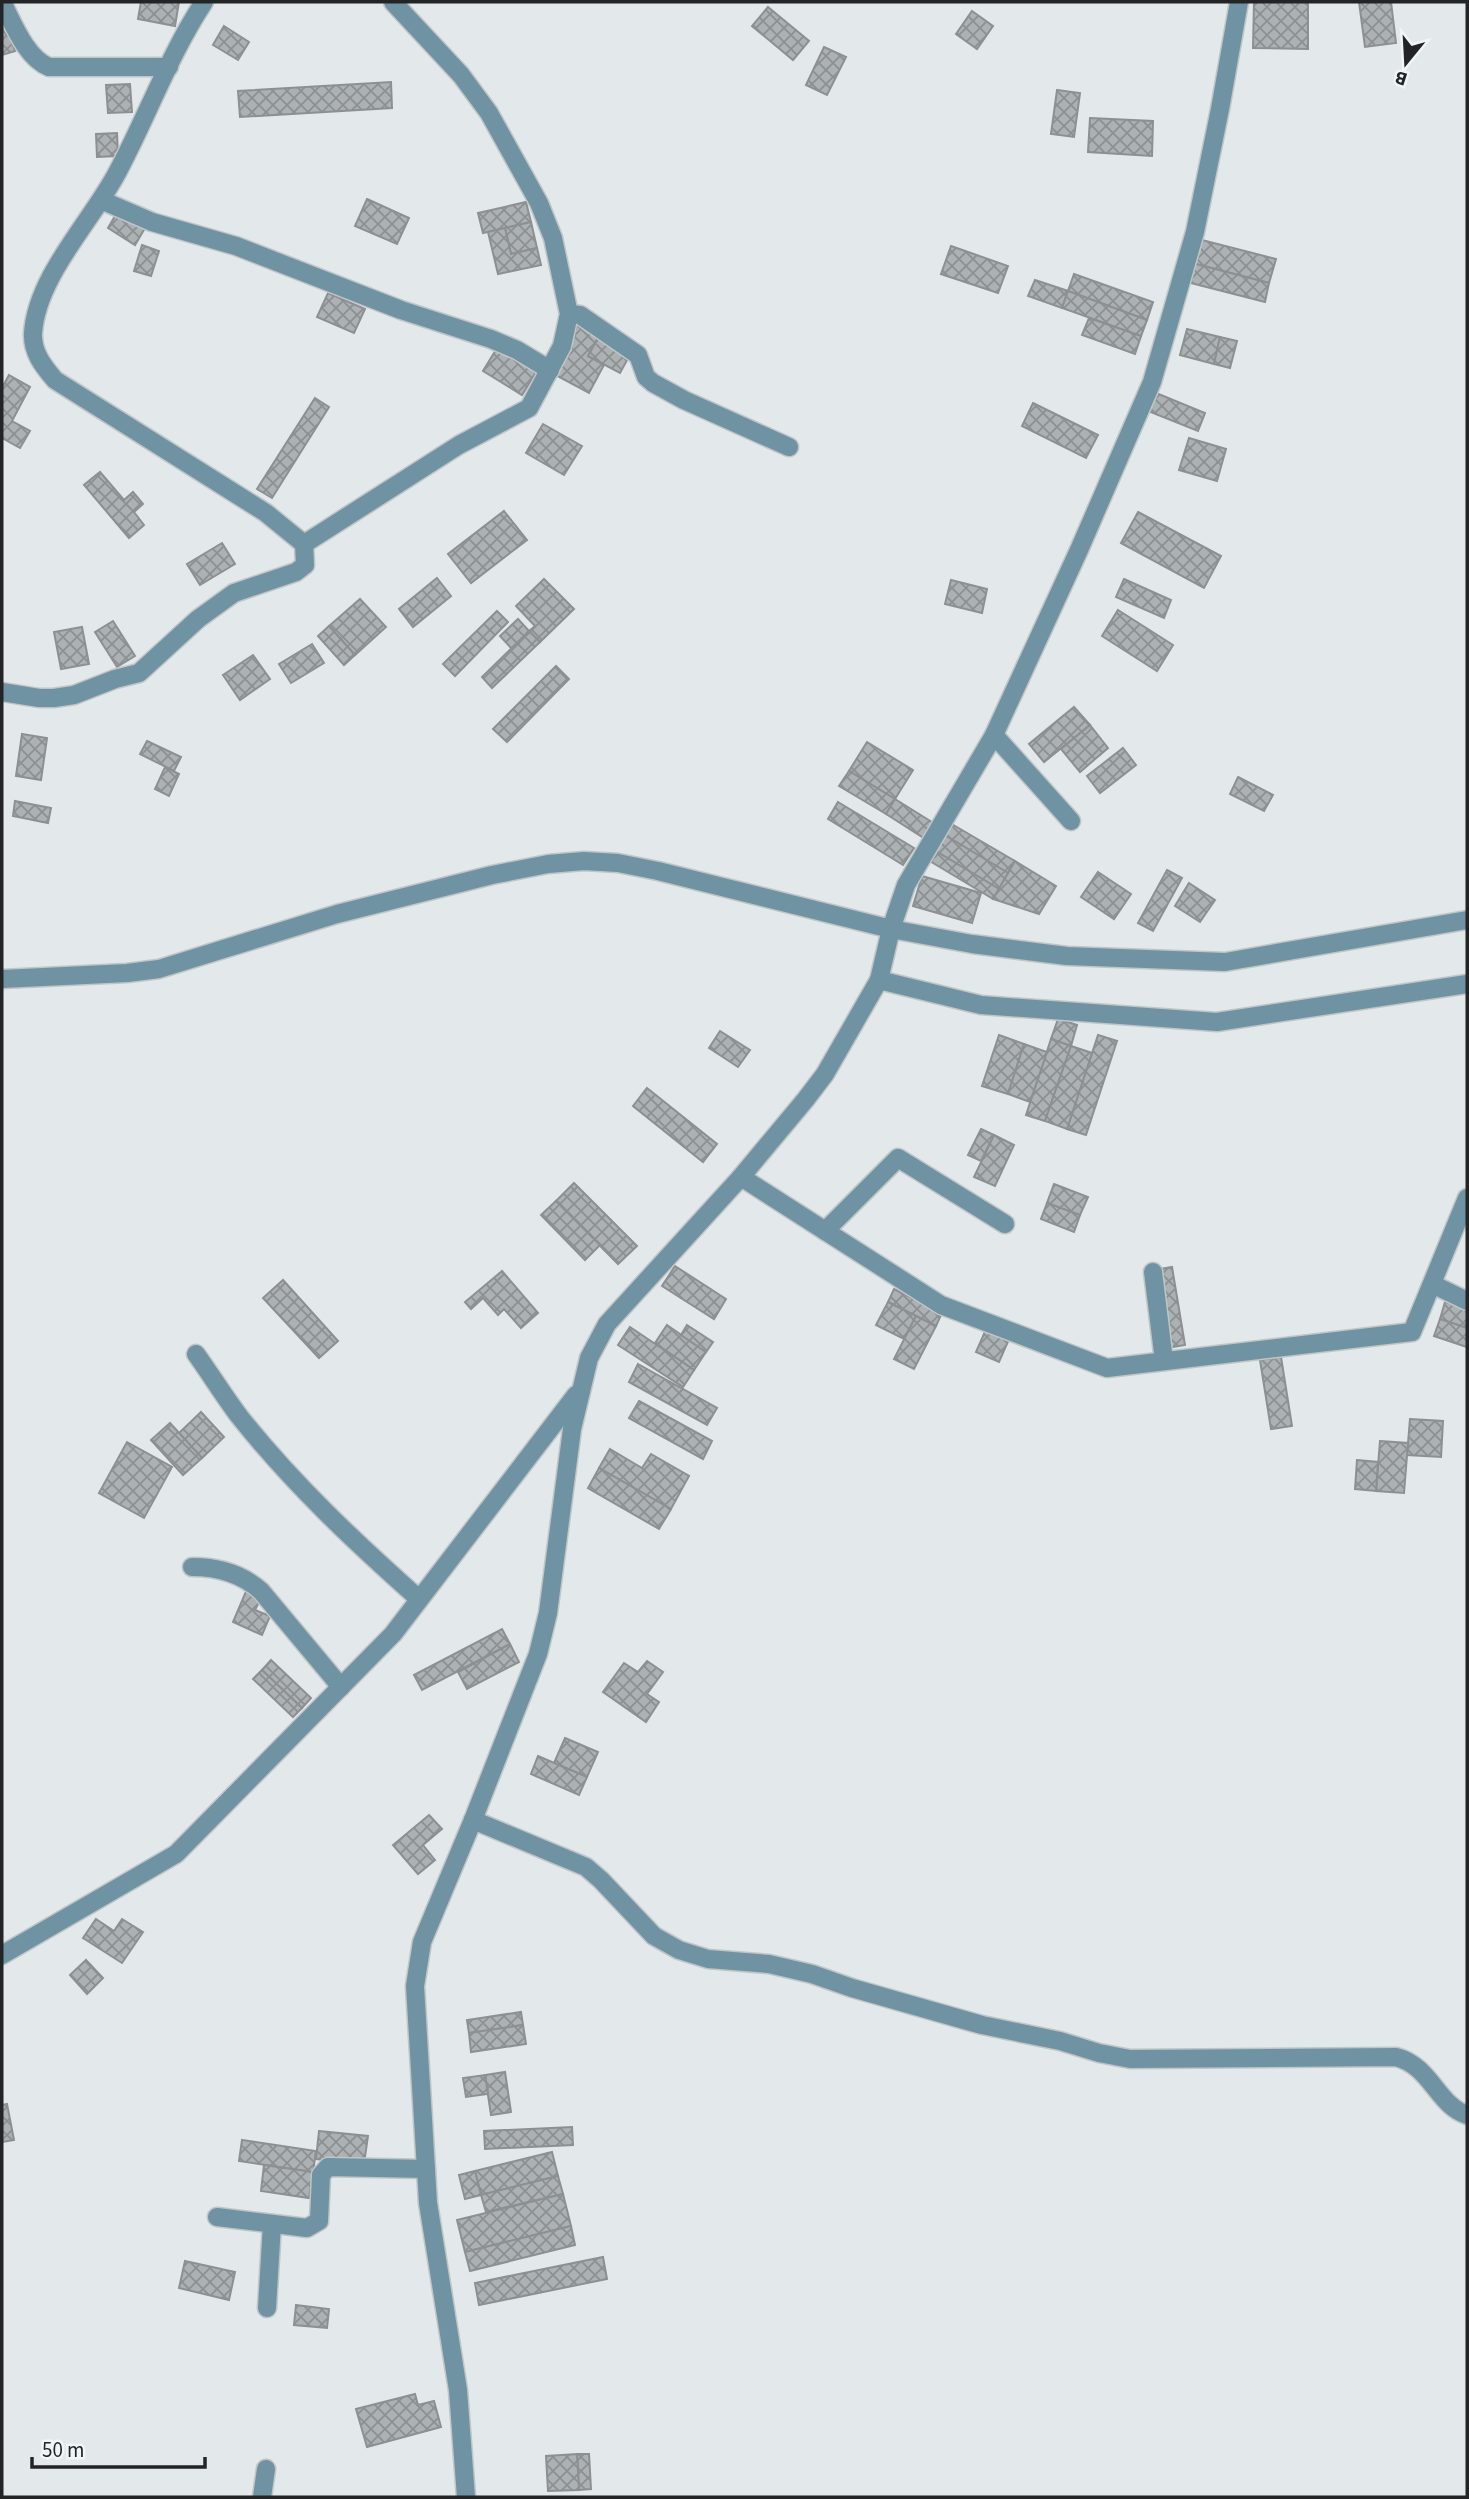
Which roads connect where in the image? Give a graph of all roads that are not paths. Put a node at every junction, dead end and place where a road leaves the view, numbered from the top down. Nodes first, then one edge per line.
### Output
1 (2, 2) edge
2 (204, 2) edge
3 (393, 2) edge
4 (1239, 2) edge
5 (169, 67) junction
6 (101, 200) junction
7 (569, 314) junction
8 (550, 370) junction
9 (789, 447) dead end
10 (304, 544) junction
11 (2, 692) edge
12 (994, 735) junction
13 (1071, 821) dead end
14 (1467, 920) edge
15 (889, 935) junction
16 (880, 973) junction
17 (2, 979) edge
18 (1467, 984) edge
19 (741, 1177) junction
20 (1467, 1198) edge
21 (1005, 1224) dead end
22 (825, 1231) junction
23 (1153, 1272) dead end
24 (1432, 1283) junction
25 (1467, 1301) edge
26 (196, 1354) dead end
27 (1164, 1362) junction
28 (580, 1390) junction
29 (192, 1567) dead end
30 (419, 1599) junction
31 (341, 1687) junction
32 (473, 1820) junction
33 (2, 1955) edge
34 (1467, 2115) edge
35 (426, 2169) junction
36 (217, 2217) dead end
37 (272, 2224) junction
38 (267, 2308) dead end
39 (266, 2469) dead end
40 (262, 2497) edge
41 (466, 2497) edge

1 - 5 street
2 - 5 street
3 - 7 street
4 - 12 street
5 - 6 street
6 - 8 street
6 - 10 street
7 - 8 street
7 - 9 street
8 - 10 street
10 - 11 street
12 - 13 street
12 - 15 street
14 - 15 street
15 - 16 street
15 - 17 street
16 - 18 street
16 - 19 street
19 - 22 street
19 - 28 street
20 - 24 street
21 - 22 street
22 - 27 street
23 - 27 street
24 - 25 street
24 - 27 street
26 - 30 street
28 - 30 street
28 - 32 street
29 - 31 street
30 - 31 street
31 - 33 street
32 - 34 street
32 - 35 street
35 - 37 street
35 - 41 street
36 - 37 street
37 - 38 street
39 - 40 street

